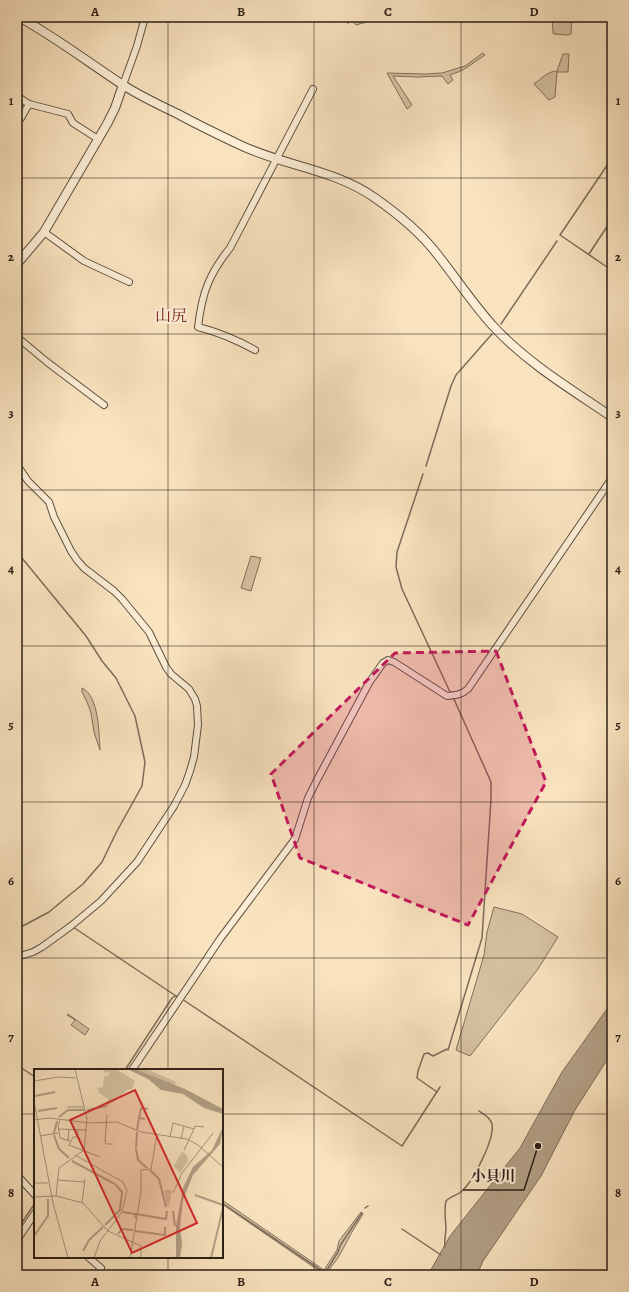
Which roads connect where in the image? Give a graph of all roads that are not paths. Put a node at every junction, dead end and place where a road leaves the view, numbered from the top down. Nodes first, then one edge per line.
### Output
1 (19, 17) edge
2 (145, 17) edge
3 (123, 85) junction
4 (314, 89) dead end
5 (17, 96) edge
6 (29, 104) junction
7 (17, 121) edge
8 (98, 139) junction
9 (277, 159) junction
10 (44, 232) junction
11 (17, 264) edge
12 (129, 282) dead end
13 (17, 337) edge
14 (255, 350) dead end
15 (104, 404) dead end
16 (612, 417) edge
17 (17, 466) edge
18 (612, 478) edge
19 (17, 957) edge
20 (133, 1069) edge
21 (17, 1175) edge
22 (34, 1194) edge
23 (34, 1214) edge
24 (17, 1240) edge
25 (89, 1258) edge
26 (96, 1275) edge

1 - 3 street
2 - 3 street
3 - 8 street
3 - 9 street
4 - 9 street
5 - 6 street
6 - 7 street
6 - 8 street
8 - 10 street
9 - 14 street
9 - 16 street
10 - 11 street
10 - 12 street
13 - 15 street
17 - 19 street
18 - 20 street
21 - 22 street
23 - 24 street
25 - 26 street

